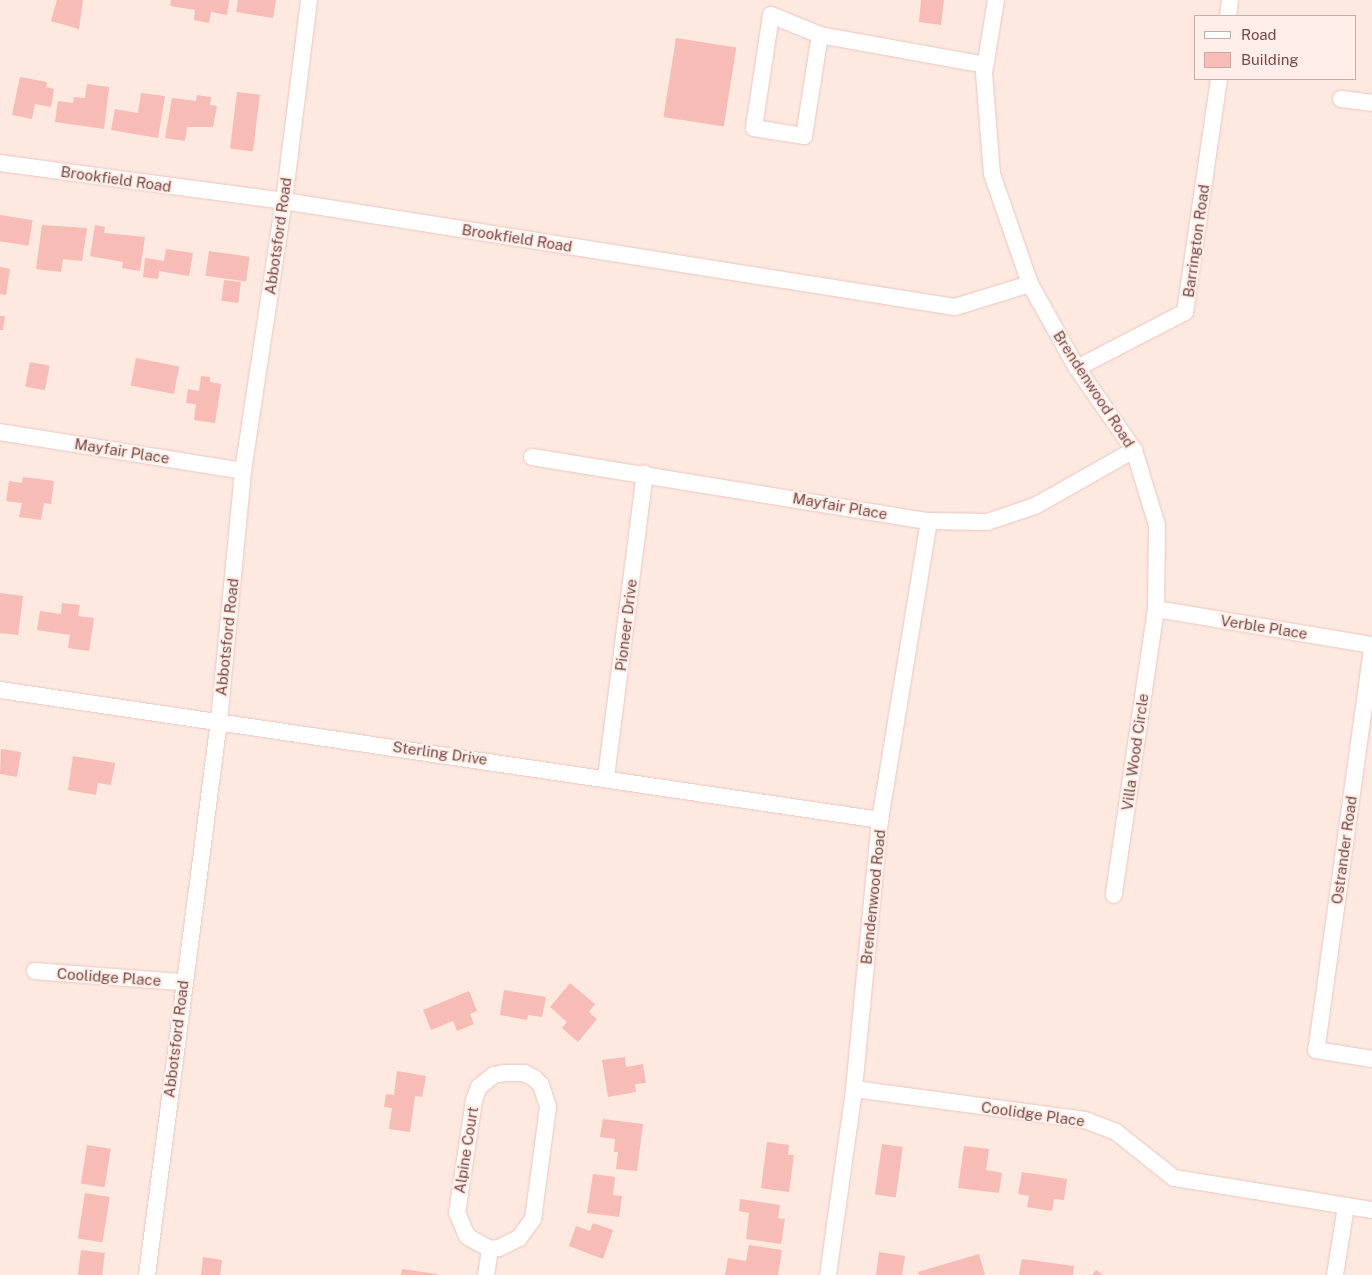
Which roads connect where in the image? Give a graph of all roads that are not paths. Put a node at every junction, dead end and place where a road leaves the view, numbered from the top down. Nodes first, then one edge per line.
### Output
1 (309, 0) edge
2 (996, 0) edge
3 (1230, 0) edge
4 (771, 7) edge
5 (1228, 15) edge
6 (820, 35) junction
7 (985, 65) junction
8 (1219, 80) edge
9 (1341, 99) dead end
10 (1372, 103) edge
11 (0, 163) edge
12 (284, 202) junction
13 (1030, 284) junction
14 (1077, 368) junction
15 (0, 432) edge
16 (1134, 450) junction
17 (532, 456) dead end
18 (243, 471) junction
19 (645, 473) junction
20 (929, 521) junction
21 (1156, 609) junction
22 (1372, 644) edge
23 (1372, 649) edge
24 (0, 690) edge
25 (219, 721) junction
26 (606, 777) junction
27 (880, 820) junction
28 (1114, 895) dead end
29 (35, 971) dead end
30 (183, 982) junction
31 (1372, 1059) edge
32 (854, 1090) junction
33 (1346, 1206) junction
34 (1372, 1210) edge
35 (490, 1249) junction
36 (146, 1275) edge
37 (486, 1275) edge
38 (828, 1275) edge
39 (1334, 1275) edge

1 - 12 street, Abbotsford Road
2 - 7 street, Brendenwood Road
3 - 5 street
4 - 6 street
4 - 6 street
6 - 7 street
7 - 13 street, Brendenwood Road
8 - 14 street, Barrington Road
9 - 10 street
11 - 12 street, Brookfield Road
12 - 13 street, Brookfield Road
12 - 18 street, Abbotsford Road
13 - 14 street, Brendenwood Road
14 - 16 street, Brendenwood Road
15 - 18 street, Mayfair Place
16 - 20 street, Mayfair Place
16 - 21 street, Brendenwood Road
17 - 19 street, Mayfair Place
18 - 25 street, Abbotsford Road
19 - 20 street, Mayfair Place
19 - 26 street, Pioneer Drive
20 - 27 street, Brendenwood Road
21 - 22 street, Verble Place
21 - 28 street, Villa Wood Circle
23 - 31 street, Ostrander Road
24 - 25 street, Sterling Drive
25 - 26 street, Sterling Drive
25 - 30 street, Abbotsford Road
26 - 27 street, Sterling Drive
27 - 32 street, Brendenwood Road
29 - 30 street, Coolidge Place
30 - 36 street, Abbotsford Road
32 - 33 street, Coolidge Place
32 - 38 street, Brendenwood Road
33 - 34 street, Coolidge Place
33 - 39 street
35 - 35 street, Alpine Court
35 - 37 street

